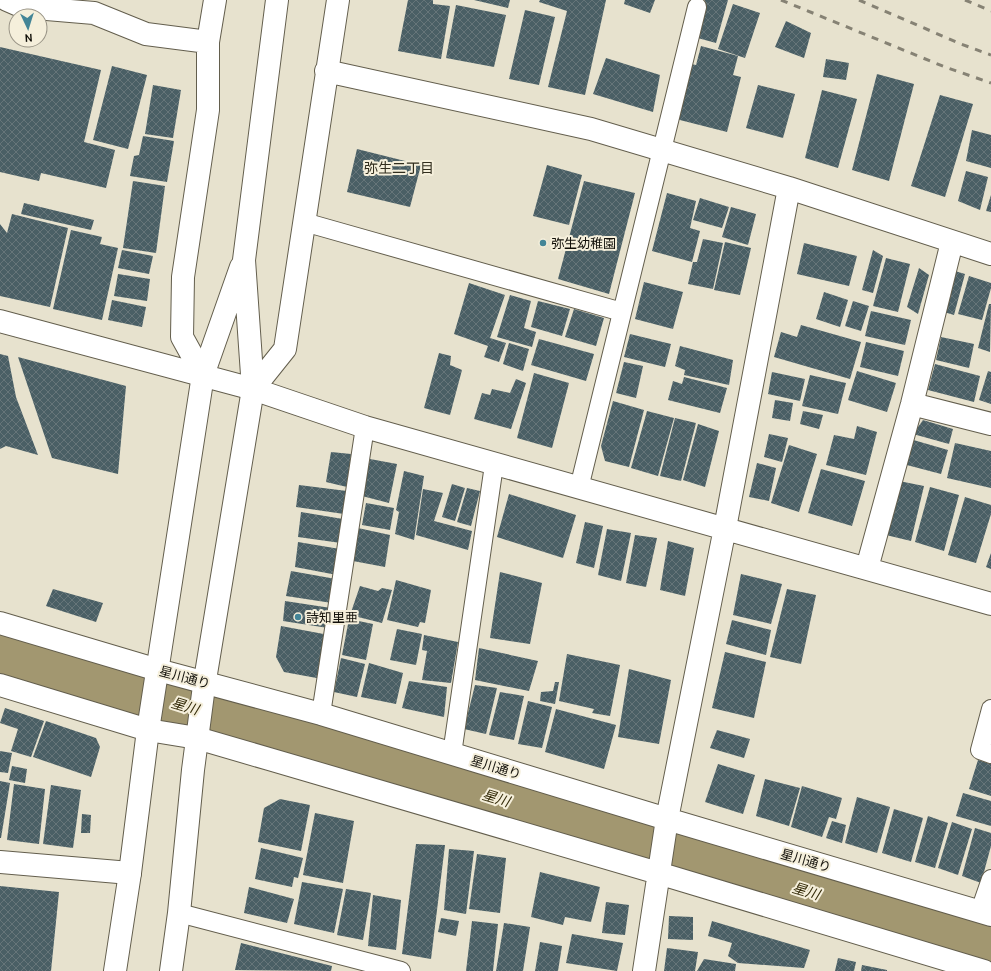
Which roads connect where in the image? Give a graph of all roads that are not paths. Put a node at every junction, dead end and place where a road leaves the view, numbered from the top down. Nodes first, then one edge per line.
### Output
1 (7, 0) edge
2 (215, 0) edge
3 (277, 0) edge
4 (338, 0) edge
5 (697, 7) dead end
6 (208, 42) junction
7 (326, 71) junction
8 (662, 150) junction
9 (789, 188) junction
10 (304, 222) junction
11 (952, 242) junction
12 (991, 254) edge
13 (244, 260) junction
14 (622, 312) junction
15 (0, 320) edge
16 (203, 376) junction
17 (253, 389) junction
18 (912, 404) junction
19 (991, 424) edge
20 (365, 428) junction
21 (494, 465) junction
22 (579, 488) junction
23 (725, 528) junction
24 (867, 568) junction
25 (991, 604) edge
26 (0, 623) edge
27 (158, 670) junction
28 (204, 683) junction
29 (0, 685) edge
30 (991, 709) edge
31 (321, 714) junction
32 (148, 730) junction
33 (197, 738) junction
34 (452, 754) junction
35 (991, 754) edge
36 (667, 819) junction
37 (0, 862) edge
38 (130, 873) junction
39 (658, 873) junction
40 (991, 879) edge
41 (179, 913) junction
42 (986, 913) edge
43 (115, 971) edge
44 (171, 971) edge
45 (401, 971) edge
46 (644, 971) edge
47 (984, 971) edge

1 - 6 street
2 - 6 street
3 - 13 street
4 - 7 street
5 - 8 lane
6 - 16 street
7 - 8 street
7 - 10 street
8 - 9 street
8 - 14 lane
9 - 11 street
9 - 23 street
10 - 14 lane
10 - 17 street
11 - 12 street
11 - 18 street
13 - 16 street
13 - 17 street
14 - 22 lane
15 - 16 street
16 - 17 street
16 - 27 street
17 - 20 street
17 - 28 street
18 - 19 street
18 - 24 street
20 - 21 street
20 - 31 lane
21 - 22 street
21 - 34 lane
22 - 23 street
23 - 24 street
23 - 36 street
24 - 25 street
26 - 27 street, 星川通り
27 - 28 street, 星川通り
27 - 32 street
28 - 31 street, 星川通り
28 - 33 street
29 - 32 street
30 - 35 lane
31 - 34 street, 星川通り
32 - 33 street
32 - 38 street
33 - 39 street
33 - 41 street
34 - 36 street, 星川通り
36 - 39 street
36 - 42 street, 星川通り
37 - 38 street
38 - 43 street
39 - 46 street
39 - 47 street
40 - 42 lane
41 - 44 street
41 - 45 lane

